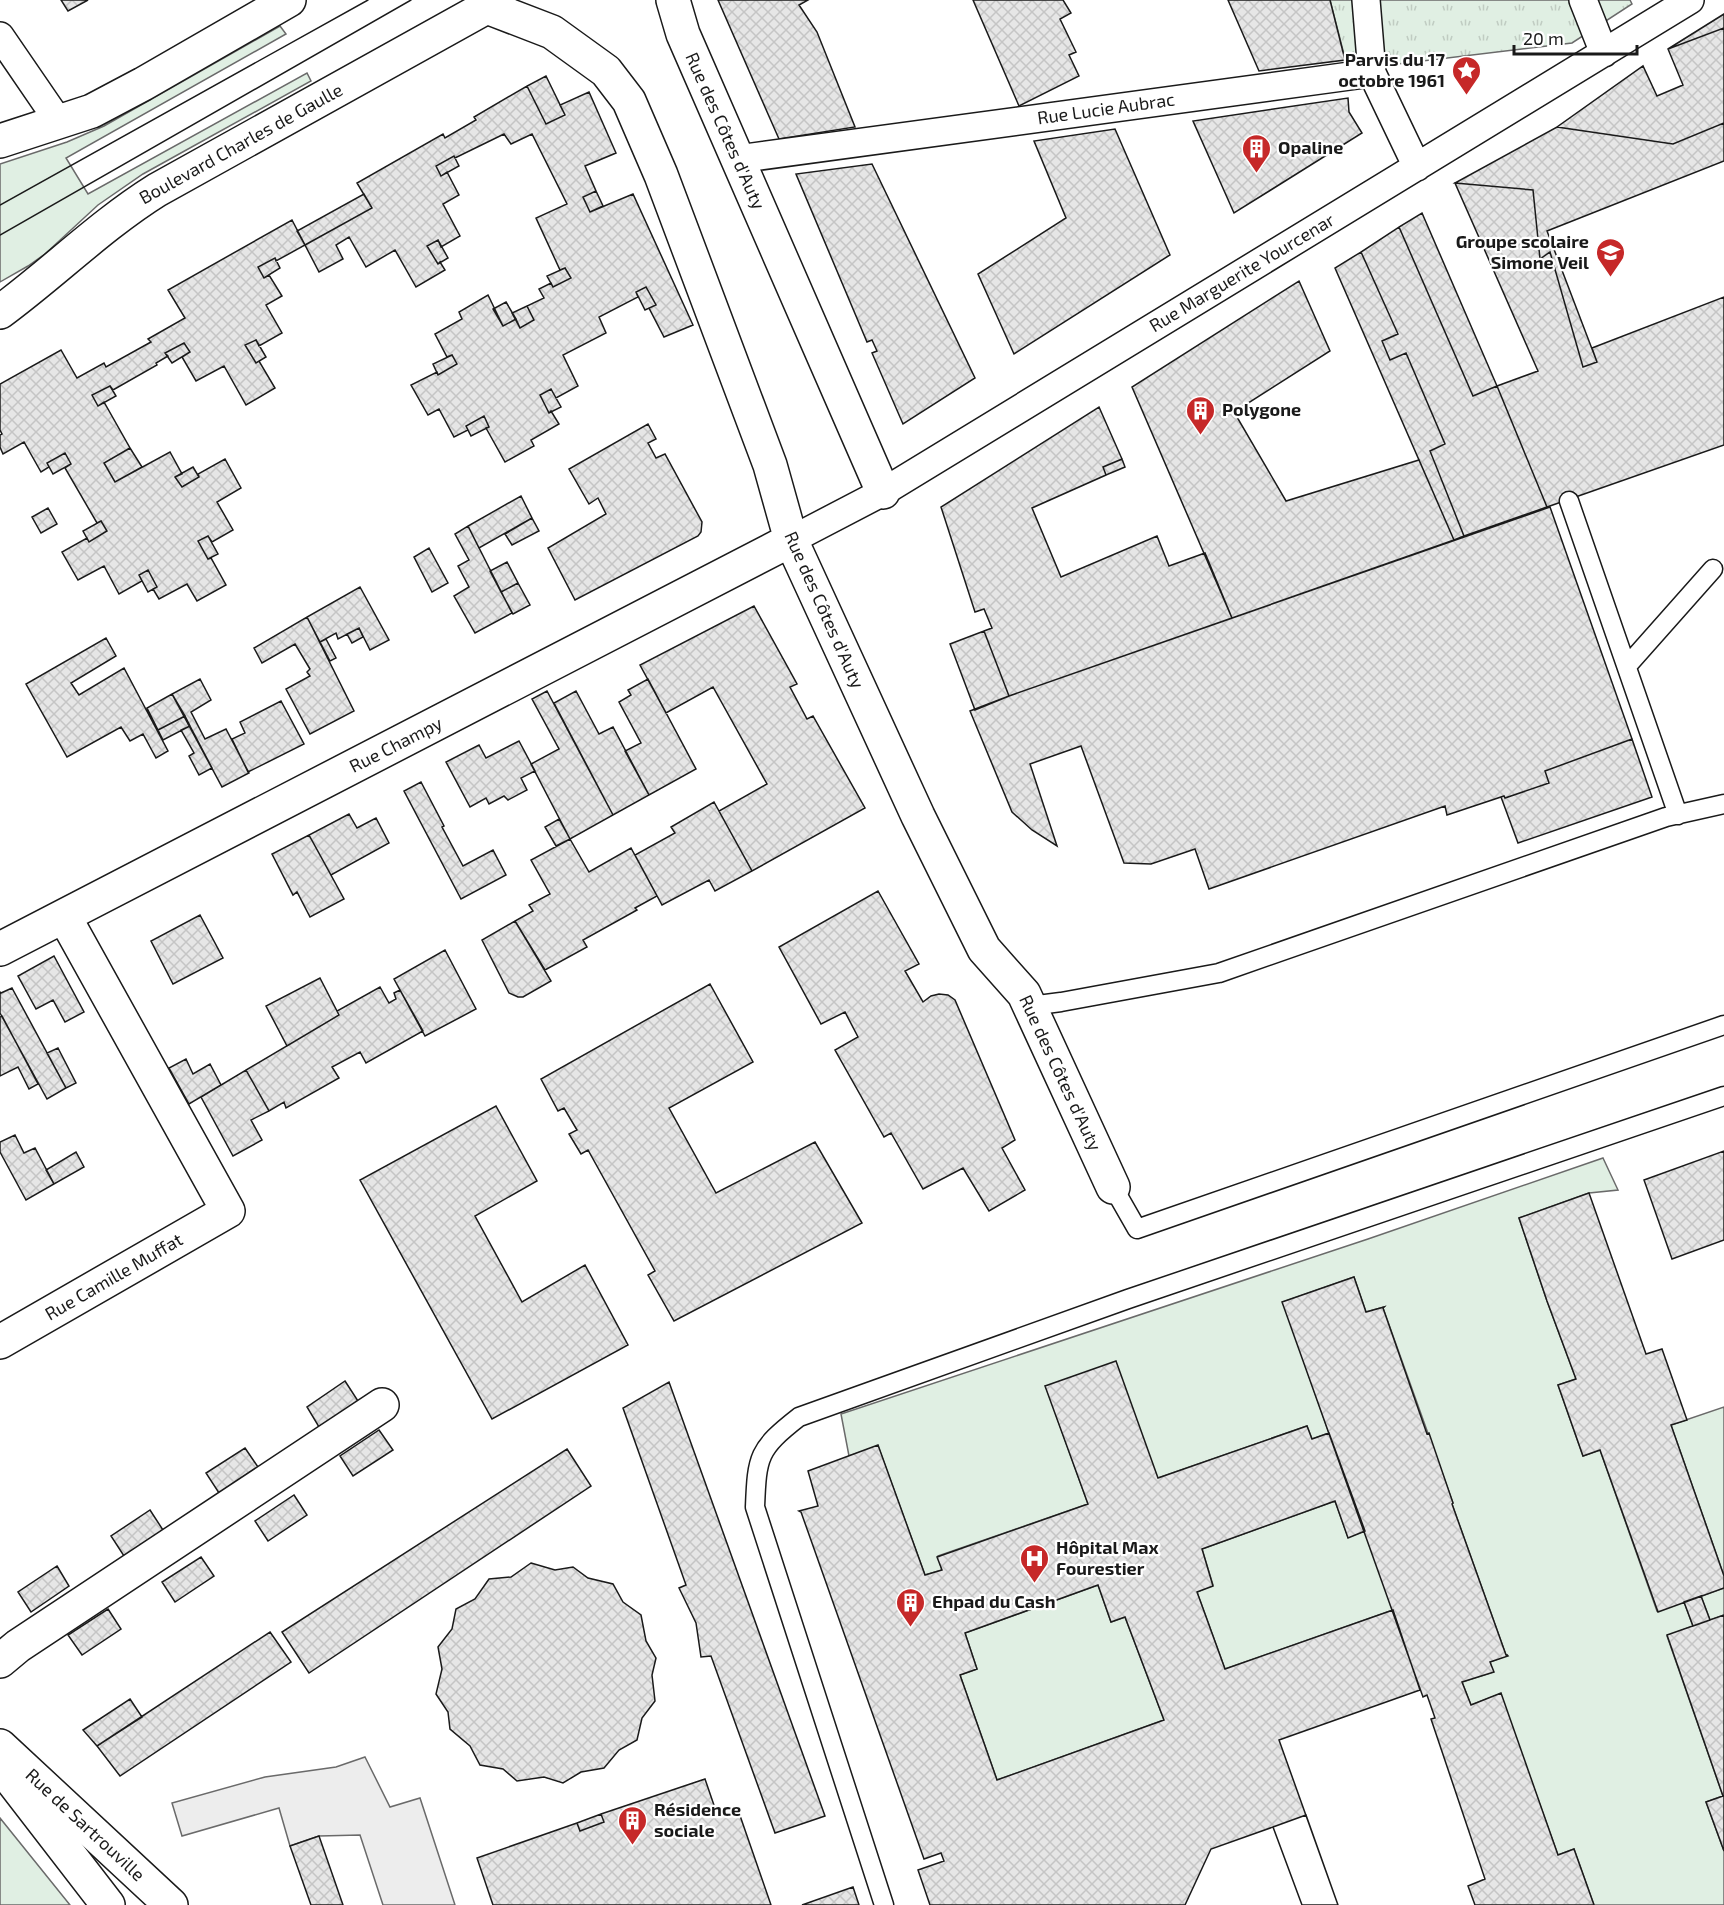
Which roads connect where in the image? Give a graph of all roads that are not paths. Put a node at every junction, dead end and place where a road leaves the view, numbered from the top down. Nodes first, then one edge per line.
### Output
1 (290, 0) edge
2 (673, 0) edge
3 (1366, 0) edge
4 (1582, 0) edge
5 (1690, 0) edge
6 (493, 3) edge
7 (0, 36) edge
8 (1604, 53) junction
9 (1372, 73) junction
10 (59, 122) junction
11 (0, 141) edge
12 (738, 159) junction
13 (1417, 167) junction
14 (0, 312) edge
15 (883, 492) junction
16 (1569, 501) dead end
17 (791, 540) junction
18 (1713, 569) dead end
19 (1627, 666) junction
20 (1724, 804) edge
21 (1678, 815) junction
22 (64, 916) junction
23 (0, 949) edge
24 (1029, 1006) junction
25 (1724, 1025) edge
26 (1724, 1096) edge
27 (1113, 1187) joint
28 (0, 1342) edge
29 (382, 1405) dead end
30 (0, 1661) edge
31 (0, 1746) edge
32 (0, 1765) edge
33 (108, 1905) edge
34 (171, 1905) edge
35 (884, 1905) edge

1 - 10 main road
2 - 12 main road, Rue des Côtes d'Auty
3 - 9 street
4 - 8 street
5 - 8 street, Rue Marguerite Yourcenar
6 - 14 main road, Boulevard Charles de Gaulle
6 - 17 main road, Rue des Côtes d'Auty
7 - 10 street
8 - 13 street, Rue Marguerite Yourcenar
9 - 12 street, Rue Lucie Aubrac
9 - 13 street
10 - 11 main road
12 - 15 main road, Rue des Côtes d'Auty
13 - 15 street, Rue Marguerite Yourcenar
15 - 17 street, Rue Marguerite Yourcenar
16 - 19 lane
17 - 22 main road, Rue Champy
17 - 24 main road, Rue des Côtes d'Auty
18 - 19 lane
19 - 21 lane
20 - 21 lane
21 - 24 lane
22 - 23 main road, Rue Champy
22 - 28 main road, Rue Camille Muffat
24 - 27 main road, Rue des Côtes d'Auty
25 - 27 lane
26 - 35 lane
29 - 30 main road
31 - 34 main road, Rue de Sartrouville
32 - 33 main road

